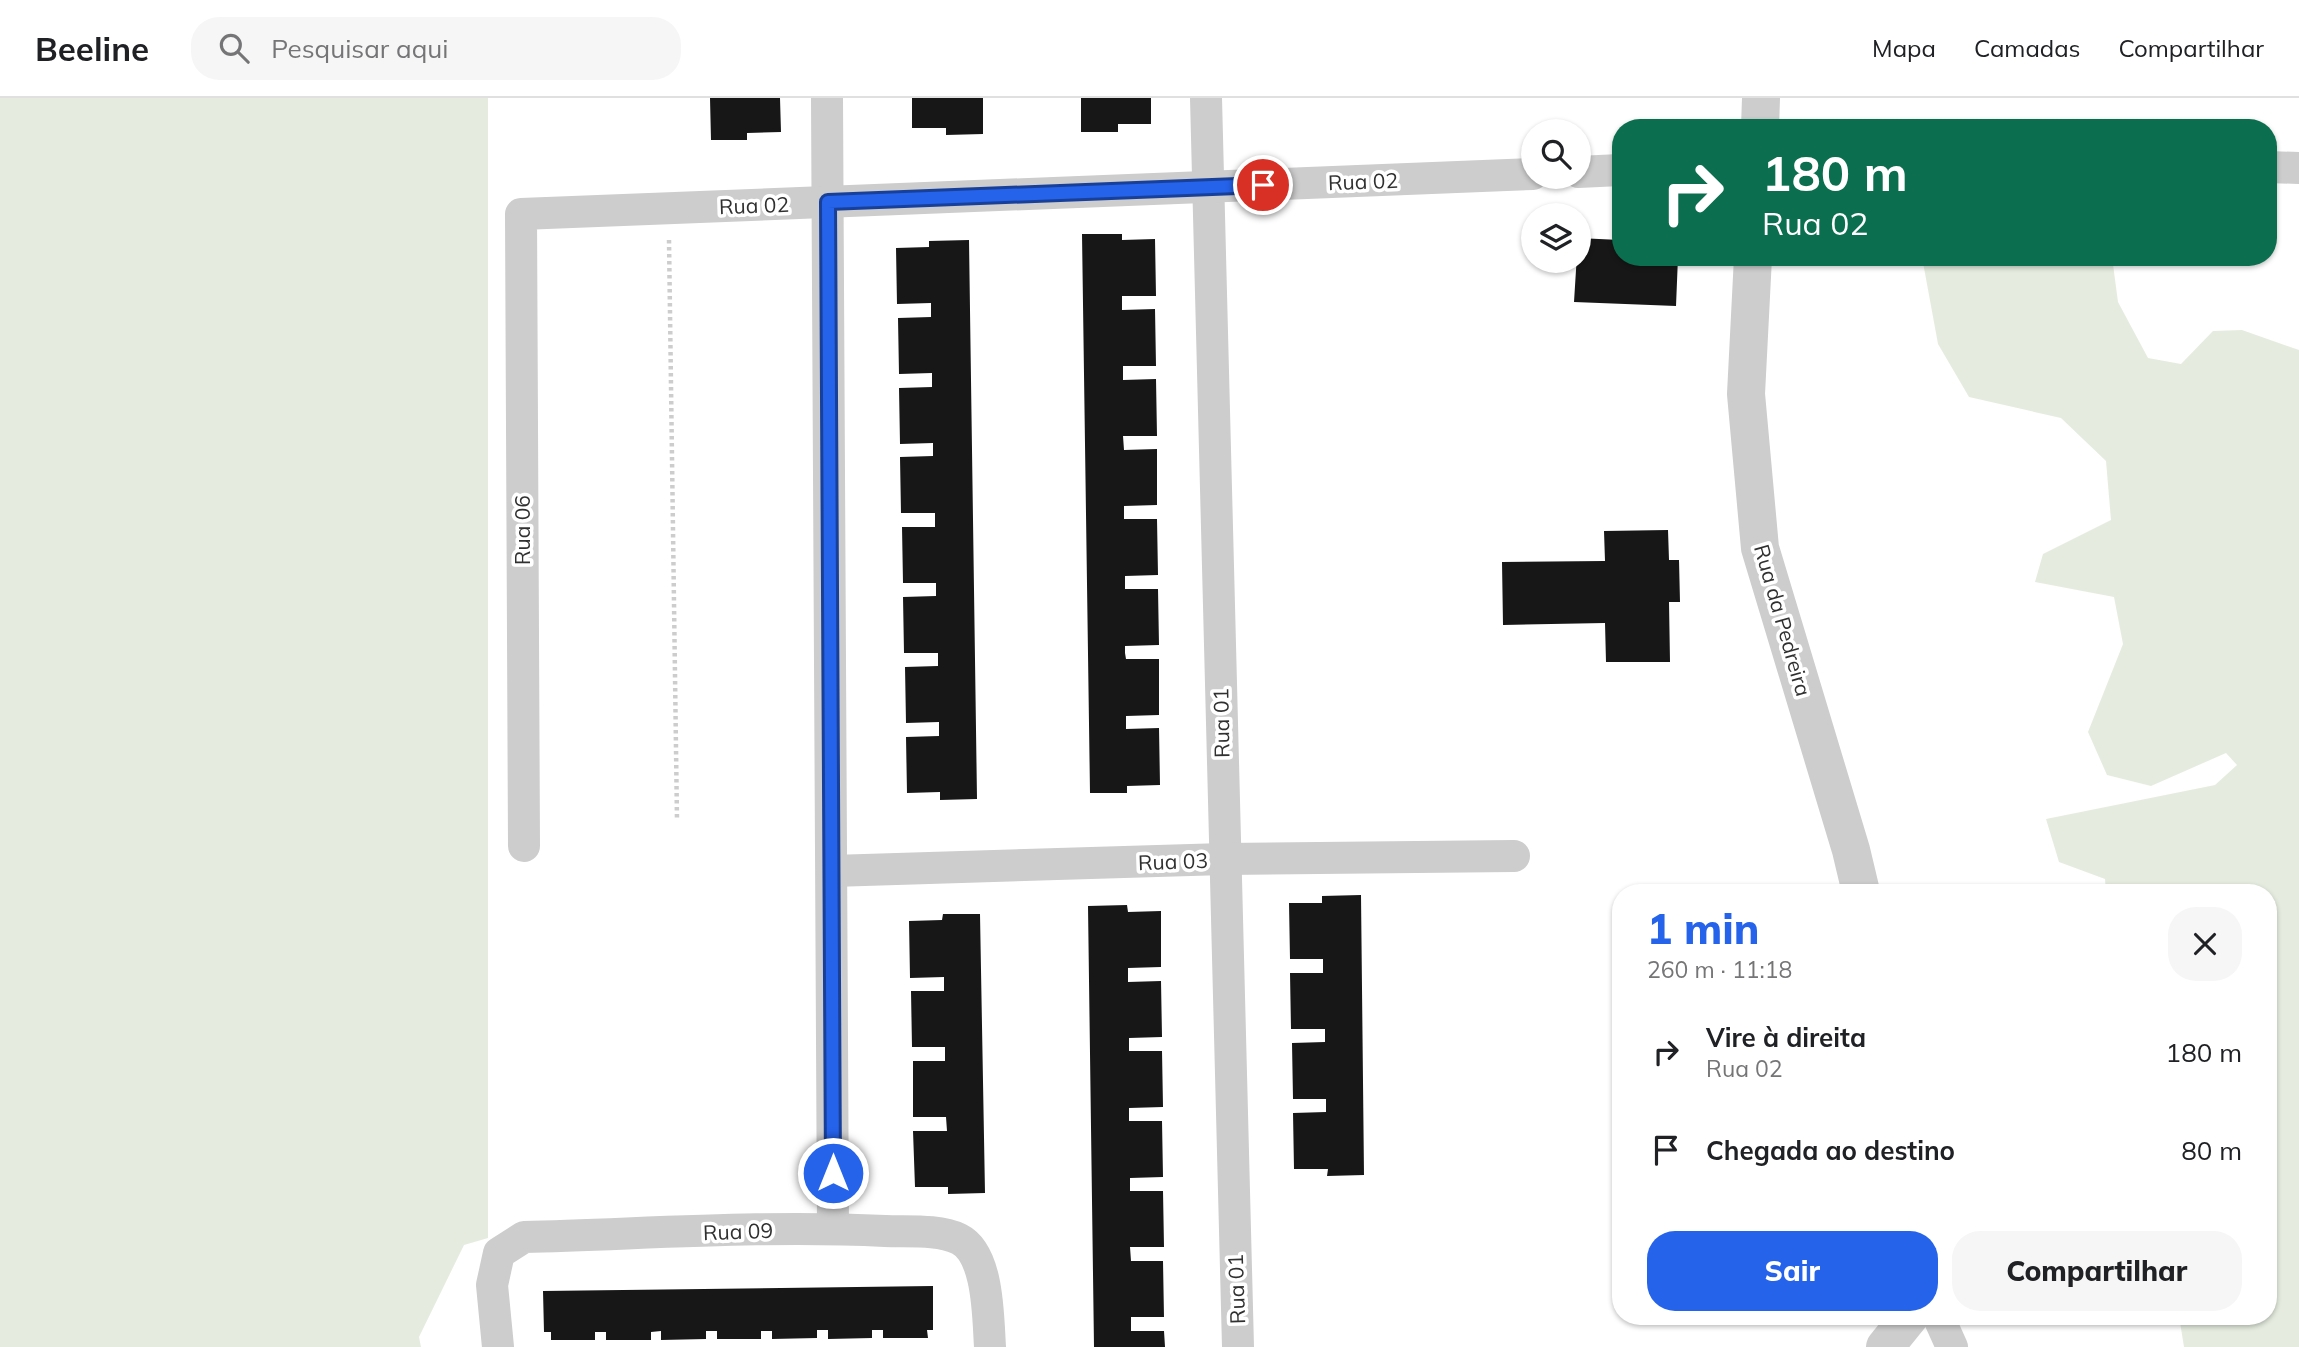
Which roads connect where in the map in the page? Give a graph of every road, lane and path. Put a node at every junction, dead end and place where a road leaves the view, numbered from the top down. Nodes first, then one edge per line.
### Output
1 (827, 98) edge
2 (1206, 98) edge
3 (1761, 98) edge
4 (1760, 119) edge
5 (2277, 167) edge
6 (2299, 168) edge
7 (1612, 170) edge
8 (1591, 171) edge
9 (1521, 174) edge
10 (1209, 187) junction
11 (828, 202) junction
12 (668, 208) junction
13 (521, 214) joint
14 (1753, 266) edge
15 (677, 820) dead end
16 (524, 846) dead end
17 (1514, 856) dead end
18 (1224, 859) junction
19 (832, 870) junction
20 (1859, 884) edge
21 (833, 1228) junction
22 (1903, 1325) edge
23 (1942, 1325) edge
24 (498, 1347) edge
25 (990, 1347) edge
26 (1238, 1347) edge
27 (1885, 1347) edge
28 (1951, 1347) edge

1 - 11 street
2 - 10 street, Rua 01
3 - 4 street
5 - 6 street
7 - 8 street
9 - 10 street, Rua 02
10 - 11 street, Rua 02
10 - 18 street, Rua 01
11 - 12 street, Rua 02
11 - 19 street
12 - 13 street, Rua 02
12 - 15 path
13 - 16 street, Rua 06
14 - 20 street, Rua da Pedreira
17 - 18 street, Rua 03
18 - 19 street, Rua 03
18 - 26 street, Rua 01
19 - 21 street
21 - 24 street, Rua 09
21 - 25 street, Rua 09
22 - 27 street
23 - 28 street

